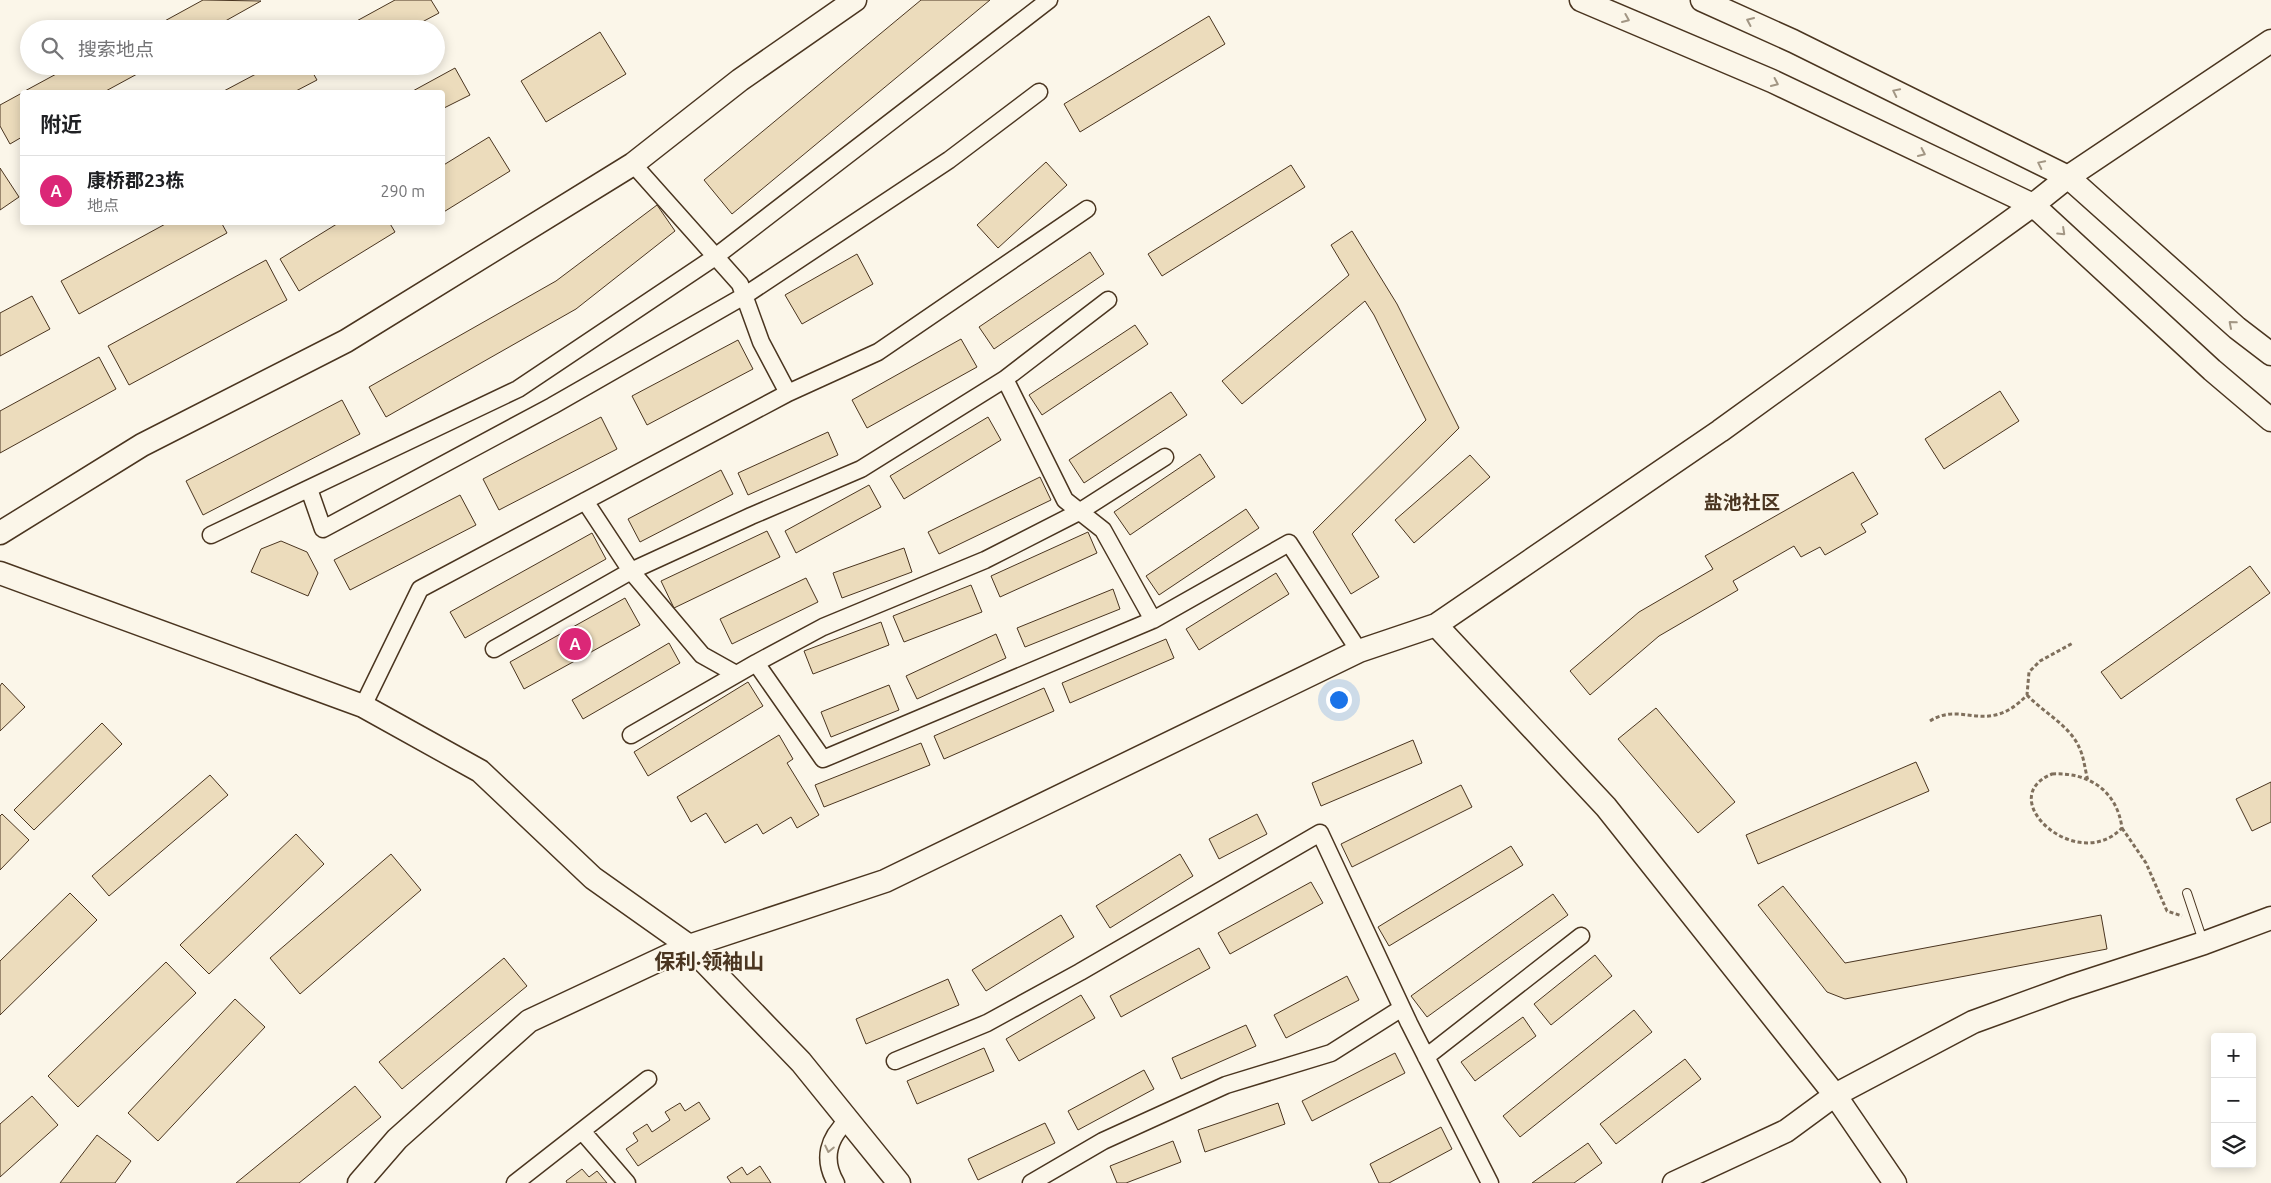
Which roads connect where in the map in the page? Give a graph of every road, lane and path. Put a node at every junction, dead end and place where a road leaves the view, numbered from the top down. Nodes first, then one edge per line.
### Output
1 (855, 0) edge
2 (1049, 0) edge
3 (1581, 0) edge
4 (1702, 0) edge
5 (2271, 41) edge
6 (1039, 92) dead end
7 (634, 164) junction
8 (2068, 177) junction
9 (2033, 205) junction
10 (1087, 209) dead end
11 (715, 257) junction
12 (744, 296) junction
13 (1108, 300) dead end
14 (2271, 354) edge
15 (1005, 379) junction
16 (788, 392) junction
17 (2271, 420) edge
18 (1165, 457) dead end
19 (309, 489) junction
20 (585, 501) junction
21 (1079, 512) junction
22 (0, 533) edge
23 (211, 535) dead end
24 (631, 571) junction
25 (0, 574) edge
26 (1153, 620) junction
27 (1436, 625) junction
28 (2074, 644) dead end
29 (494, 649) dead end
30 (1359, 651) junction
31 (756, 663) junction
32 (736, 674) junction
33 (2027, 695) junction
34 (363, 706) junction
35 (1930, 721) dead end
36 (631, 735) dead end
37 (2088, 781) junction
38 (2122, 828) junction
39 (2187, 892) dead end
40 (2271, 918) edge
41 (2196, 921) junction
42 (1581, 936) dead end
43 (2204, 943) junction
44 (689, 946) junction
45 (1402, 1008) junction
46 (1426, 1057) junction
47 (895, 1061) dead end
48 (648, 1079) dead end
49 (1835, 1095) junction
50 (848, 1120) junction
51 (582, 1131) junction
52 (1484, 1181) edge
53 (359, 1183) edge
54 (515, 1183) edge
55 (627, 1183) edge
56 (836, 1183) edge
57 (899, 1183) edge
58 (1031, 1183) edge
59 (1674, 1183) edge
60 (1895, 1183) edge

1 - 7 street
2 - 11 street
3 -> 9 street
8 -> 4 street
5 - 8 street
6 - 12 street
7 - 11 street
7 - 22 street
8 - 9 street
14 -> 8 street
9 -> 17 street
9 - 27 street
10 - 16 street
11 - 12 street
11 - 19 street
12 - 16 street
12 - 19 street
13 - 15 street
15 - 21 street
15 - 24 street
16 - 20 street
18 - 21 street
19 - 23 street
20 - 24 street
20 - 34 street
21 - 26 street
21 - 31 street
24 - 29 street
24 - 32 street
25 - 34 street
26 - 30 street
26 - 31 street
27 - 30 street
27 - 49 street
28 - 33 path
30 - 44 street
31 - 32 street
32 - 36 street
33 - 35 path
33 - 37 path
34 - 44 street
37 - 38 path
37 - 38 path
38 - 41 path
39 - 41 lane
40 - 43 street
41 - 43 lane
42 - 46 street
43 - 49 street
44 - 50 street
44 - 53 street
45 - 46 street
45 - 47 street
45 - 58 street
46 - 52 street
48 - 51 street
49 - 59 street
49 - 60 street
50 -> 56 street
50 - 57 street
51 - 54 street
51 - 55 street

